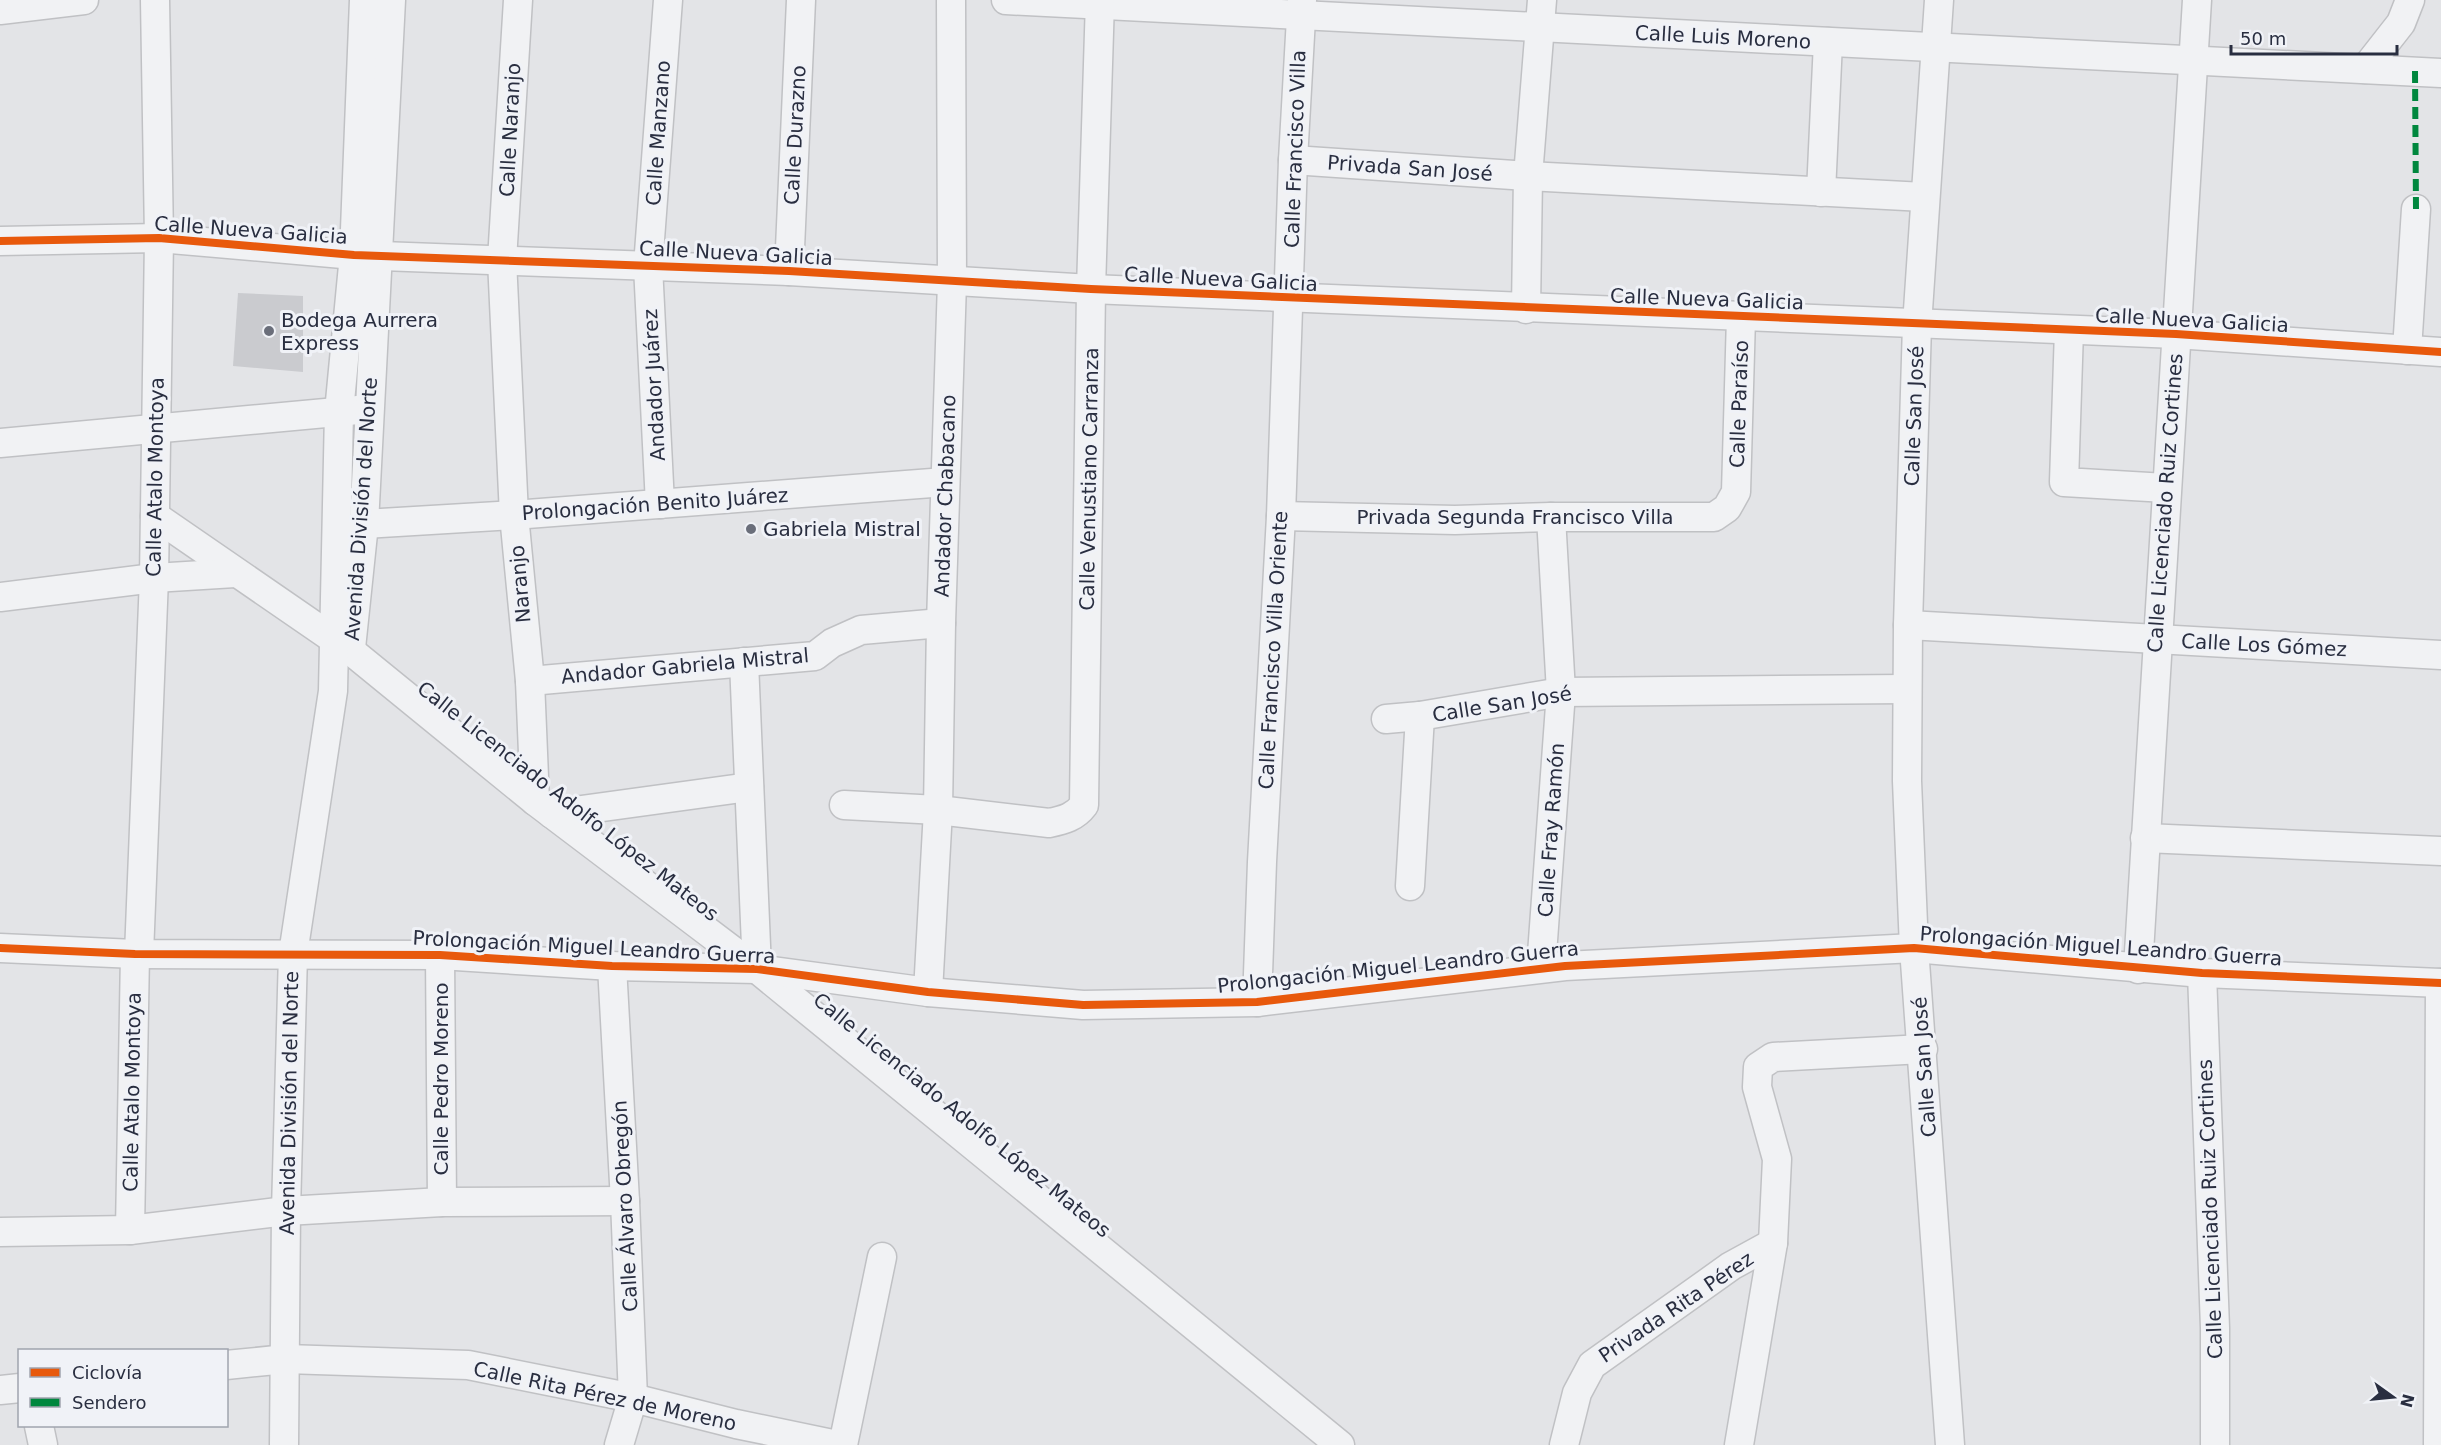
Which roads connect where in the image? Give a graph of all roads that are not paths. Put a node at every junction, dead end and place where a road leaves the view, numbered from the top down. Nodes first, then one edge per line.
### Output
1 (84, 0) edge
2 (155, 0) edge
3 (364, 0) edge
4 (391, 0) edge
5 (518, 0) edge
6 (668, 0) edge
7 (801, 0) edge
8 (951, 0) edge
9 (1006, 0) edge
10 (1939, 0) edge
11 (2197, 0) edge
12 (2410, 0) edge
13 (1100, 3) edge
14 (1302, 8) edge
15 (0, 10) edge
16 (1541, 14) edge
17 (1828, 42) junction
18 (1937, 46) junction
19 (2193, 61) junction
20 (2365, 69) junction
21 (2441, 73) edge
22 (1293, 160) junction
23 (1528, 176) junction
24 (1821, 192) junction
25 (1924, 197) junction
26 (2416, 209) dead end
27 (159, 238) junction
28 (0, 241) edge
29 (365, 254) junction
30 (502, 260) junction
31 (648, 266) junction
32 (789, 271) junction
33 (952, 282) junction
34 (1091, 289) junction
35 (1290, 298) junction
36 (1526, 309) junction
37 (1742, 317) junction
38 (1917, 325) junction
39 (2069, 330) junction
40 (2176, 334) junction
41 (2407, 350) junction
42 (2441, 352) edge
43 (369, 409) junction
44 (339, 412) junction
45 (154, 427) junction
46 (0, 443) edge
47 (945, 482) junction
48 (2166, 488) junction
49 (1736, 492) joint
50 (660, 504) junction
51 (514, 515) junction
52 (155, 516) junction
53 (1281, 516) junction
54 (1551, 517) junction
55 (364, 524) junction
56 (235, 573) junction
57 (154, 578) junction
58 (0, 597) edge
59 (941, 623) junction
60 (1908, 626) junction
61 (2157, 640) junction
62 (343, 645) junction
63 (2441, 655) edge
64 (744, 662) junction
65 (530, 681) junction
66 (1906, 689) junction
67 (1561, 692) junction
68 (1420, 716) junction
69 (1386, 718) dead end
70 (749, 787) junction
71 (844, 805) dead end
72 (543, 807) junction
73 (938, 810) junction
74 (2145, 838) junction
75 (2441, 851) edge
76 (1410, 886) dead end
77 (0, 948) edge
78 (1914, 948) junction
79 (137, 954) junction
80 (293, 954) junction
81 (440, 955) junction
82 (612, 966) junction
83 (1541, 968) junction
84 (757, 969) junction
85 (2138, 969) junction
86 (2202, 974) junction
87 (2440, 983) edge
88 (928, 992) junction
89 (1257, 1002) junction
90 (1923, 1049) junction
91 (625, 1201) junction
92 (442, 1202) junction
93 (285, 1211) junction
94 (130, 1230) junction
95 (0, 1232) edge
96 (1773, 1243) junction
97 (882, 1257) dead end
98 (286, 1359) junction
99 (228, 1365) edge
100 (18, 1388) edge
101 (0, 1390) edge
102 (633, 1398) junction
103 (39, 1427) edge
104 (43, 1445) edge
105 (284, 1445) edge
106 (619, 1445) edge
107 (837, 1445) edge
108 (843, 1445) edge
109 (1340, 1445) edge
110 (1564, 1445) edge
111 (1739, 1445) edge
112 (1950, 1445) edge
113 (2215, 1445) edge
114 (2438, 1445) edge

1 - 15 street
2 - 27 street, Calle Atalo Montoya
3 - 29 street, Avenida División del Norte
4 - 29 street, Avenida División del Norte
5 - 30 street, Calle Naranjo
6 - 31 street, Calle Manzano
7 - 32 street, Calle Durazno
8 - 33 street, Andador Chabacano
9 - 13 street, Calle Luis Moreno
10 - 18 street, Calle San José
11 - 19 street, Calle Licenciado Ruiz Cortines
12 - 20 street
13 - 14 street, Calle Luis Moreno
13 - 34 street, Calle Venustiano Carranza
14 - 16 street, Calle Luis Moreno
14 - 22 street, Calle Francisco Villa
16 - 17 street, Calle Luis Moreno
16 - 23 street
17 - 18 street, Calle Luis Moreno
17 - 24 street
18 - 19 street, Calle Luis Moreno
18 - 25 street, Calle San José
19 - 20 street, Calle Luis Moreno
19 - 40 street, Calle Licenciado Ruiz Cortines
20 - 21 street, Calle Luis Moreno
22 - 23 street, Privada San José
22 - 35 street, Calle Francisco Villa
23 - 24 street
23 - 36 street
24 - 25 street
25 - 38 street, Calle San José
26 - 41 street
27 - 28 street, Calle Nueva Galicia
27 - 29 street, Calle Nueva Galicia
27 - 45 street, Calle Atalo Montoya
29 - 30 street, Calle Nueva Galicia
29 - 43 street, Avenida División del Norte
29 - 44 street, Avenida División del Norte
30 - 31 street, Calle Nueva Galicia
30 - 51 street, Naranjo
31 - 32 street, Calle Nueva Galicia
31 - 50 street, Andador Juárez
32 - 33 street, Calle Nueva Galicia
33 - 34 street, Calle Nueva Galicia
33 - 47 street, Andador Chabacano
34 - 35 street, Calle Nueva Galicia
34 - 73 street, Calle Venustiano Carranza
35 - 36 street, Calle Nueva Galicia
35 - 53 street, Calle Francisco Villa Oriente
36 - 37 street, Calle Nueva Galicia
37 - 38 street, Calle Nueva Galicia
37 - 49 street, Calle Paraíso
38 - 39 street, Calle Nueva Galicia
38 - 60 street, Calle San José
39 - 40 street, Calle Nueva Galicia
39 - 48 street
40 - 41 street, Calle Nueva Galicia
40 - 48 street, Calle Licenciado Ruiz Cortines
41 - 42 street, Calle Nueva Galicia
43 - 44 street
43 - 55 street, Avenida División del Norte
44 - 45 street
44 - 62 street, Avenida División del Norte
45 - 46 street
45 - 52 street, Calle Atalo Montoya
47 - 50 street, Prolongación Benito Juárez
47 - 59 street, Andador Chabacano
48 - 61 street, Calle Licenciado Ruiz Cortines
49 - 54 street, Privada Segunda Francisco Villa
50 - 51 street, Prolongación Benito Juárez
51 - 55 street, Prolongación Benito Juárez
51 - 65 street, Naranjo
52 - 56 street, Calle Licenciado Adolfo López Mateos
52 - 57 street, Calle Atalo Montoya
53 - 54 street, Privada Segunda Francisco Villa
53 - 89 street, Calle Francisco Villa Oriente
54 - 67 street, Calle Fray Ramón
55 - 62 street, Avenida División del Norte
56 - 57 street
56 - 62 street, Calle Licenciado Adolfo López Mateos
57 - 58 street
57 - 79 street, Calle Atalo Montoya
59 - 64 street, Andador Gabriela Mistral
59 - 73 street, Andador Chabacano
60 - 61 street, Calle Los Gómez
60 - 66 street, Calle San José
61 - 63 street, Calle Los Gómez
61 - 74 street, Calle Licenciado Ruiz Cortines
62 - 72 street, Calle Licenciado Adolfo López Mateos
62 - 80 street, Avenida División del Norte
64 - 65 street, Andador Gabriela Mistral
64 - 70 street
65 - 72 street, Naranjo
66 - 67 street, Calle San José
66 - 78 street, Calle San José
67 - 68 street, Calle San José
67 - 83 street, Calle Fray Ramón
68 - 69 street, Calle San José
68 - 76 street
70 - 72 street
70 - 84 street
71 - 73 street
72 - 84 street, Calle Licenciado Adolfo López Mateos
73 - 88 street, Andador Chabacano
74 - 75 street
74 - 85 street, Calle Licenciado Ruiz Cortines
77 - 79 street, Prolongación Miguel Leandro Guerra
78 - 83 street, Prolongación Miguel Leandro Guerra
78 - 85 street, Prolongación Miguel Leandro Guerra
78 - 90 street, Calle San José
79 - 80 street, Prolongación Miguel Leandro Guerra
79 - 94 street, Calle Atalo Montoya
80 - 81 street, Prolongación Miguel Leandro Guerra
80 - 93 street, Avenida División del Norte
81 - 82 street, Prolongación Miguel Leandro Guerra
81 - 92 street, Calle Pedro Moreno
82 - 84 street, Prolongación Miguel Leandro Guerra
82 - 91 street, Calle Álvaro Obregón
83 - 89 street, Prolongación Miguel Leandro Guerra
84 - 88 street, Prolongación Miguel Leandro Guerra
84 - 109 street, Calle Licenciado Adolfo López Mateos
85 - 86 street, Prolongación Miguel Leandro Guerra
86 - 87 street, Prolongación Miguel Leandro Guerra
86 - 113 street, Calle Licenciado Ruiz Cortines
87 - 114 street
88 - 89 street, Prolongación Miguel Leandro Guerra
90 - 96 street
90 - 112 street, Calle San José
91 - 92 street, Calle Pedro Moreno
91 - 102 street, Calle Álvaro Obregón
92 - 93 street, Calle Pedro Moreno
93 - 94 street, Calle Pedro Moreno
93 - 98 street, Avenida División del Norte
94 - 95 street, Calle Pedro Moreno
96 - 110 street, Privada Rita Pérez
96 - 111 street
97 - 108 street
98 - 99 street, Calle Rita Pérez de Moreno
98 - 102 street, Calle Rita Pérez de Moreno
98 - 105 street, Avenida División del Norte
100 - 101 street
102 - 106 street, Calle Álvaro Obregón
102 - 107 street, Calle Rita Pérez de Moreno
103 - 104 street

